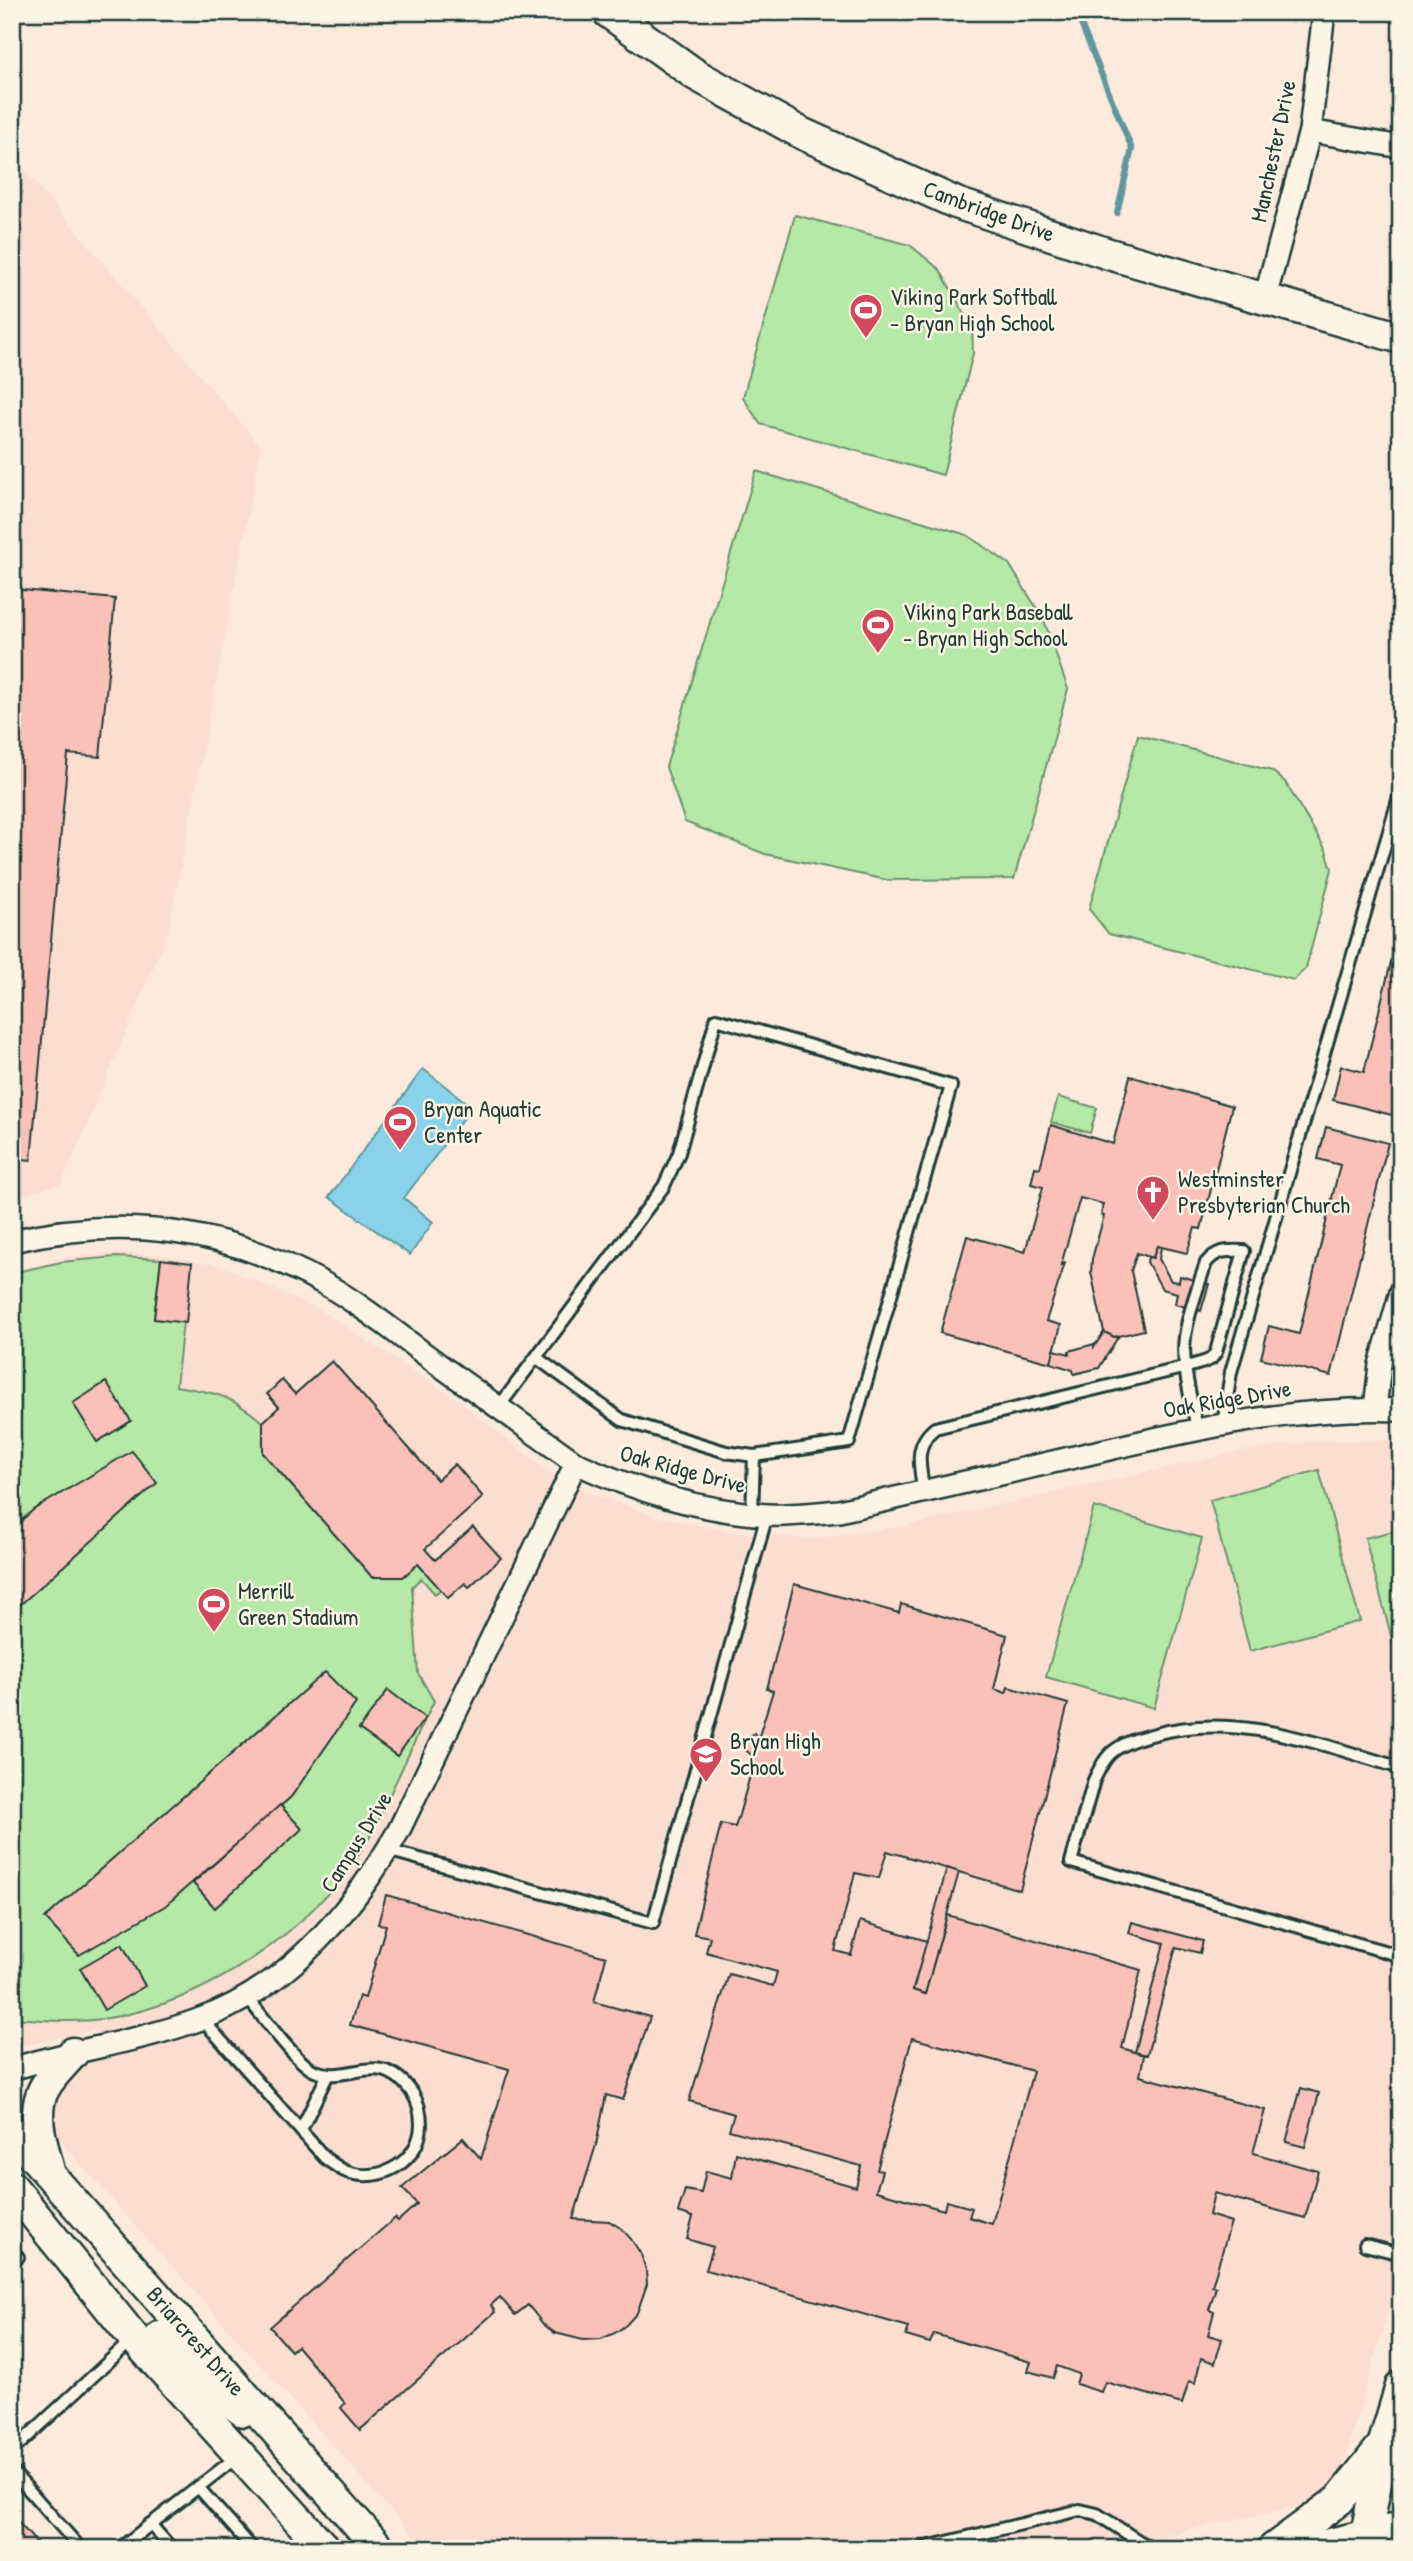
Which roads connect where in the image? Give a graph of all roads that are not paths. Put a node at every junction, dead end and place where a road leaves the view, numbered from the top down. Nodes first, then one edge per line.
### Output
1 (608, 12) edge
2 (1324, 12) edge
3 (1310, 131) junction
4 (1401, 147) edge
5 (1265, 298) junction
6 (1401, 338) edge
7 (1401, 790) edge
8 (12, 1241) edge
9 (1401, 1292) edge
10 (537, 1358) junction
11 (1186, 1367) junction
12 (498, 1408) junction
13 (1375, 1409) junction
14 (1401, 1410) edge
15 (1223, 1425) junction
16 (1197, 1429) junction
17 (754, 1456) junction
18 (576, 1463) junction
19 (924, 1492) junction
20 (760, 1515) junction
21 (1401, 1768) edge
22 (387, 1850) junction
23 (1401, 1956) edge
24 (246, 1996) junction
25 (202, 2019) junction
26 (73, 2053) junction
27 (12, 2069) edge
28 (328, 2074) junction
29 (301, 2130) junction
30 (12, 2132) edge
31 (49, 2175) junction
32 (12, 2187) edge
33 (1365, 2245) dead end
34 (12, 2250) edge
35 (1401, 2254) edge
36 (12, 2263) edge
37 (134, 2338) junction
38 (1401, 2386) edge
39 (283, 2439) junction
40 (1382, 2446) junction
41 (12, 2451) edge
42 (240, 2455) junction
43 (12, 2471) edge
44 (198, 2487) junction
45 (150, 2525) junction
46 (1401, 2527) edge
47 (1365, 2542) edge
48 (80, 2548) edge
49 (119, 2549) edge
50 (172, 2549) edge
51 (253, 2549) edge
52 (325, 2549) edge
53 (380, 2549) edge
54 (918, 2549) edge
55 (1151, 2549) edge
56 (1273, 2549) edge
57 (1308, 2549) edge

1 - 5 main road, Cambridge Drive
2 - 3 street, Manchester Drive
3 - 4 street
3 - 5 street, Manchester Drive
5 - 6 main road, Cambridge Drive
7 - 15 lane
8 - 12 street, Oak Ridge Drive
9 - 13 street
10 - 12 lane
10 - 17 lane
10 - 17 lane
11 - 11 lane
11 - 16 lane
11 - 19 lane
12 - 18 street, Oak Ridge Drive
13 - 14 street, Oak Ridge Drive
13 - 15 street, Oak Ridge Drive
15 - 16 street, Oak Ridge Drive
16 - 19 street, Oak Ridge Drive
17 - 20 lane
18 - 20 street, Oak Ridge Drive
18 - 22 street, Campus Drive
19 - 20 street, Oak Ridge Drive
20 - 22 lane
21 - 23 lane
22 - 24 street, Campus Drive
24 - 25 street, Campus Drive
24 - 28 lane
25 - 26 street, Campus Drive
25 - 29 lane
26 - 27 street, Campus Drive
26 - 31 main road
28 - 29 lane
28 - 29 lane
30 - 31 main road, Briarcrest Drive
31 - 39 main road, Briarcrest Drive
32 - 37 main road, Briarcrest Drive
33 - 35 lane
34 - 36 lane
37 - 39 main road
37 - 41 lane
37 - 42 main road, Briarcrest Drive
38 - 40 main road
39 - 53 main road, Briarcrest Drive
40 - 47 main road
40 - 56 main road
42 - 44 lane
42 - 52 main road, Briarcrest Drive
43 - 48 lane
44 - 45 lane
44 - 51 lane
45 - 49 lane
45 - 50 lane
46 - 47 main road
47 - 57 main road
54 - 55 lane

